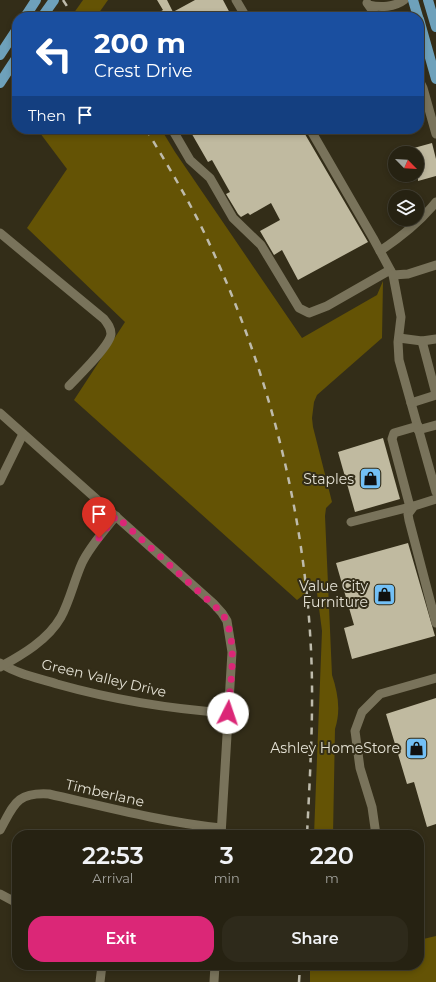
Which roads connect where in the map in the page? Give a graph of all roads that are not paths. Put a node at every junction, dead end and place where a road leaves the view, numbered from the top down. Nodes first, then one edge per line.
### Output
1 (36, 0) edge
2 (54, 0) edge
3 (236, 0) edge
4 (404, 0) edge
5 (414, 0) edge
6 (428, 0) edge
7 (370, 2) edge
8 (28, 12) edge
9 (46, 12) edge
10 (243, 12) edge
11 (375, 12) edge
12 (417, 12) edge
13 (436, 27) edge
14 (424, 36) edge
15 (12, 37) edge
16 (0, 55) edge
17 (12, 64) edge
18 (436, 79) edge
19 (0, 83) edge
20 (424, 92) edge
21 (175, 134) edge
22 (313, 134) edge
23 (436, 134) edge
24 (436, 202) edge
25 (0, 233) edge
26 (380, 251) junction
27 (436, 265) edge
28 (392, 273) junction
29 (399, 338) junction
30 (436, 339) edge
31 (422, 341) junction
32 (69, 386) dead end
33 (436, 395) edge
34 (411, 403) junction
35 (0, 413) edge
36 (436, 425) edge
37 (418, 428) junction
38 (23, 434) junction
39 (0, 481) edge
40 (436, 492) edge
41 (436, 499) edge
42 (412, 506) junction
43 (116, 516) junction
44 (351, 522) dead end
45 (436, 623) edge
46 (1, 665) edge
47 (436, 678) edge
48 (228, 713) junction
49 (0, 830) edge
50 (216, 830) edge
51 (221, 830) edge
52 (375, 830) edge
53 (0, 894) edge
54 (12, 900) edge
55 (101, 970) edge
56 (215, 970) edge
57 (100, 982) edge
58 (214, 982) edge

1 - 8 main road
2 - 9 main road
3 - 10 street
4 - 7 street
5 - 12 main road
6 - 13 main road
7 - 11 street
14 - 18 main road
15 - 16 main road
17 - 19 main road
20 - 23 street
21 - 28 street
22 - 26 street
24 - 26 street
25 - 32 street
26 - 28 street
27 - 28 street
28 - 29 street
29 - 31 street
29 - 34 street
30 - 31 street
31 - 33 street
33 - 34 street
34 - 37 street
35 - 38 street
36 - 37 street
37 - 40 street
37 - 42 street
38 - 39 street
38 - 43 street
41 - 42 street
42 - 44 street
42 - 45 street
43 - 46 street
43 - 48 street
46 - 48 street, Green Valley Drive
47 - 52 street
48 - 51 street
49 - 50 street, Timberlane
53 - 54 street
55 - 57 street
56 - 58 street

